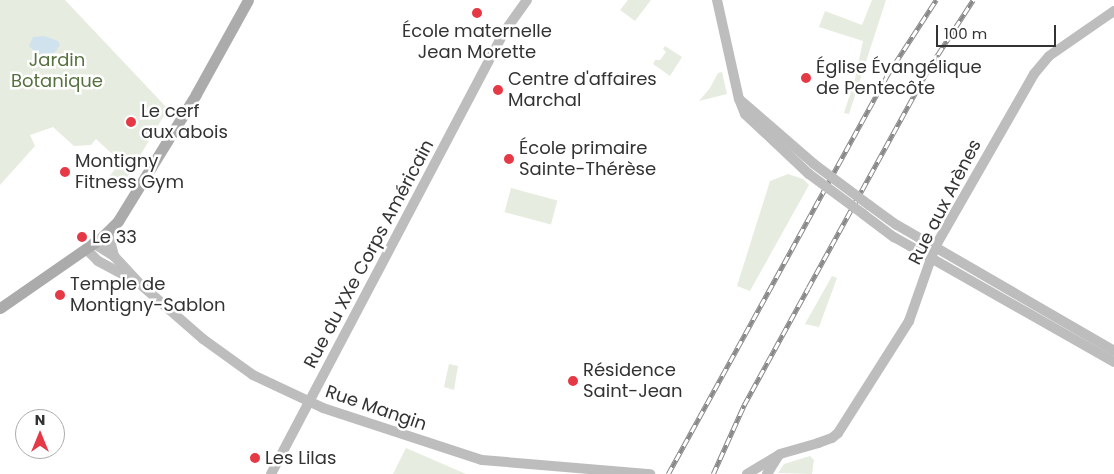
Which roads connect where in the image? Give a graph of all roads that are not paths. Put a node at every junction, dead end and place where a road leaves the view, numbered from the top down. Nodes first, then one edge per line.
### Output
1 (248, 0) edge
2 (527, 0) edge
3 (716, 0) edge
4 (1114, 11) edge
5 (812, 169) junction
6 (108, 232) junction
7 (90, 246) junction
8 (935, 248) junction
9 (114, 256) junction
10 (931, 258) junction
11 (140, 284) junction
12 (997, 290) junction
13 (0, 308) edge
14 (1114, 351) edge
15 (1114, 362) edge
16 (309, 403) junction
17 (780, 454) junction
18 (757, 470) edge
19 (638, 473) edge
20 (271, 474) edge
21 (650, 474) edge
22 (747, 474) edge
23 (766, 474) edge

1 - 6 main road
2 - 16 main road, Rue du XXe Corps Américain
3 - 5 main road
4 - 8 main road, Rue aux Arènes
5 - 8 main road, bridge
5 - 10 main road, bridge
6 - 7 main road
6 - 9 main road, Rue Mangin
7 - 9 main road, Rue Mangin
7 - 11 main road, Rue Mangin
7 - 13 main road
8 - 10 main road, Rue aux Arènes
8 - 12 main road
9 - 11 main road, Rue Mangin
10 - 12 main road
10 - 17 main road, Rue aux Arènes
11 - 16 main road, Rue Mangin
12 - 14 main road
12 - 15 main road
16 - 19 main road, Rue Mangin
16 - 20 main road, Rue du XXe Corps Américain
17 - 18 main road, Rue aux Arènes
17 - 23 main road
18 - 22 main road, Rue aux Arènes
19 - 21 main road, Rue Mangin

